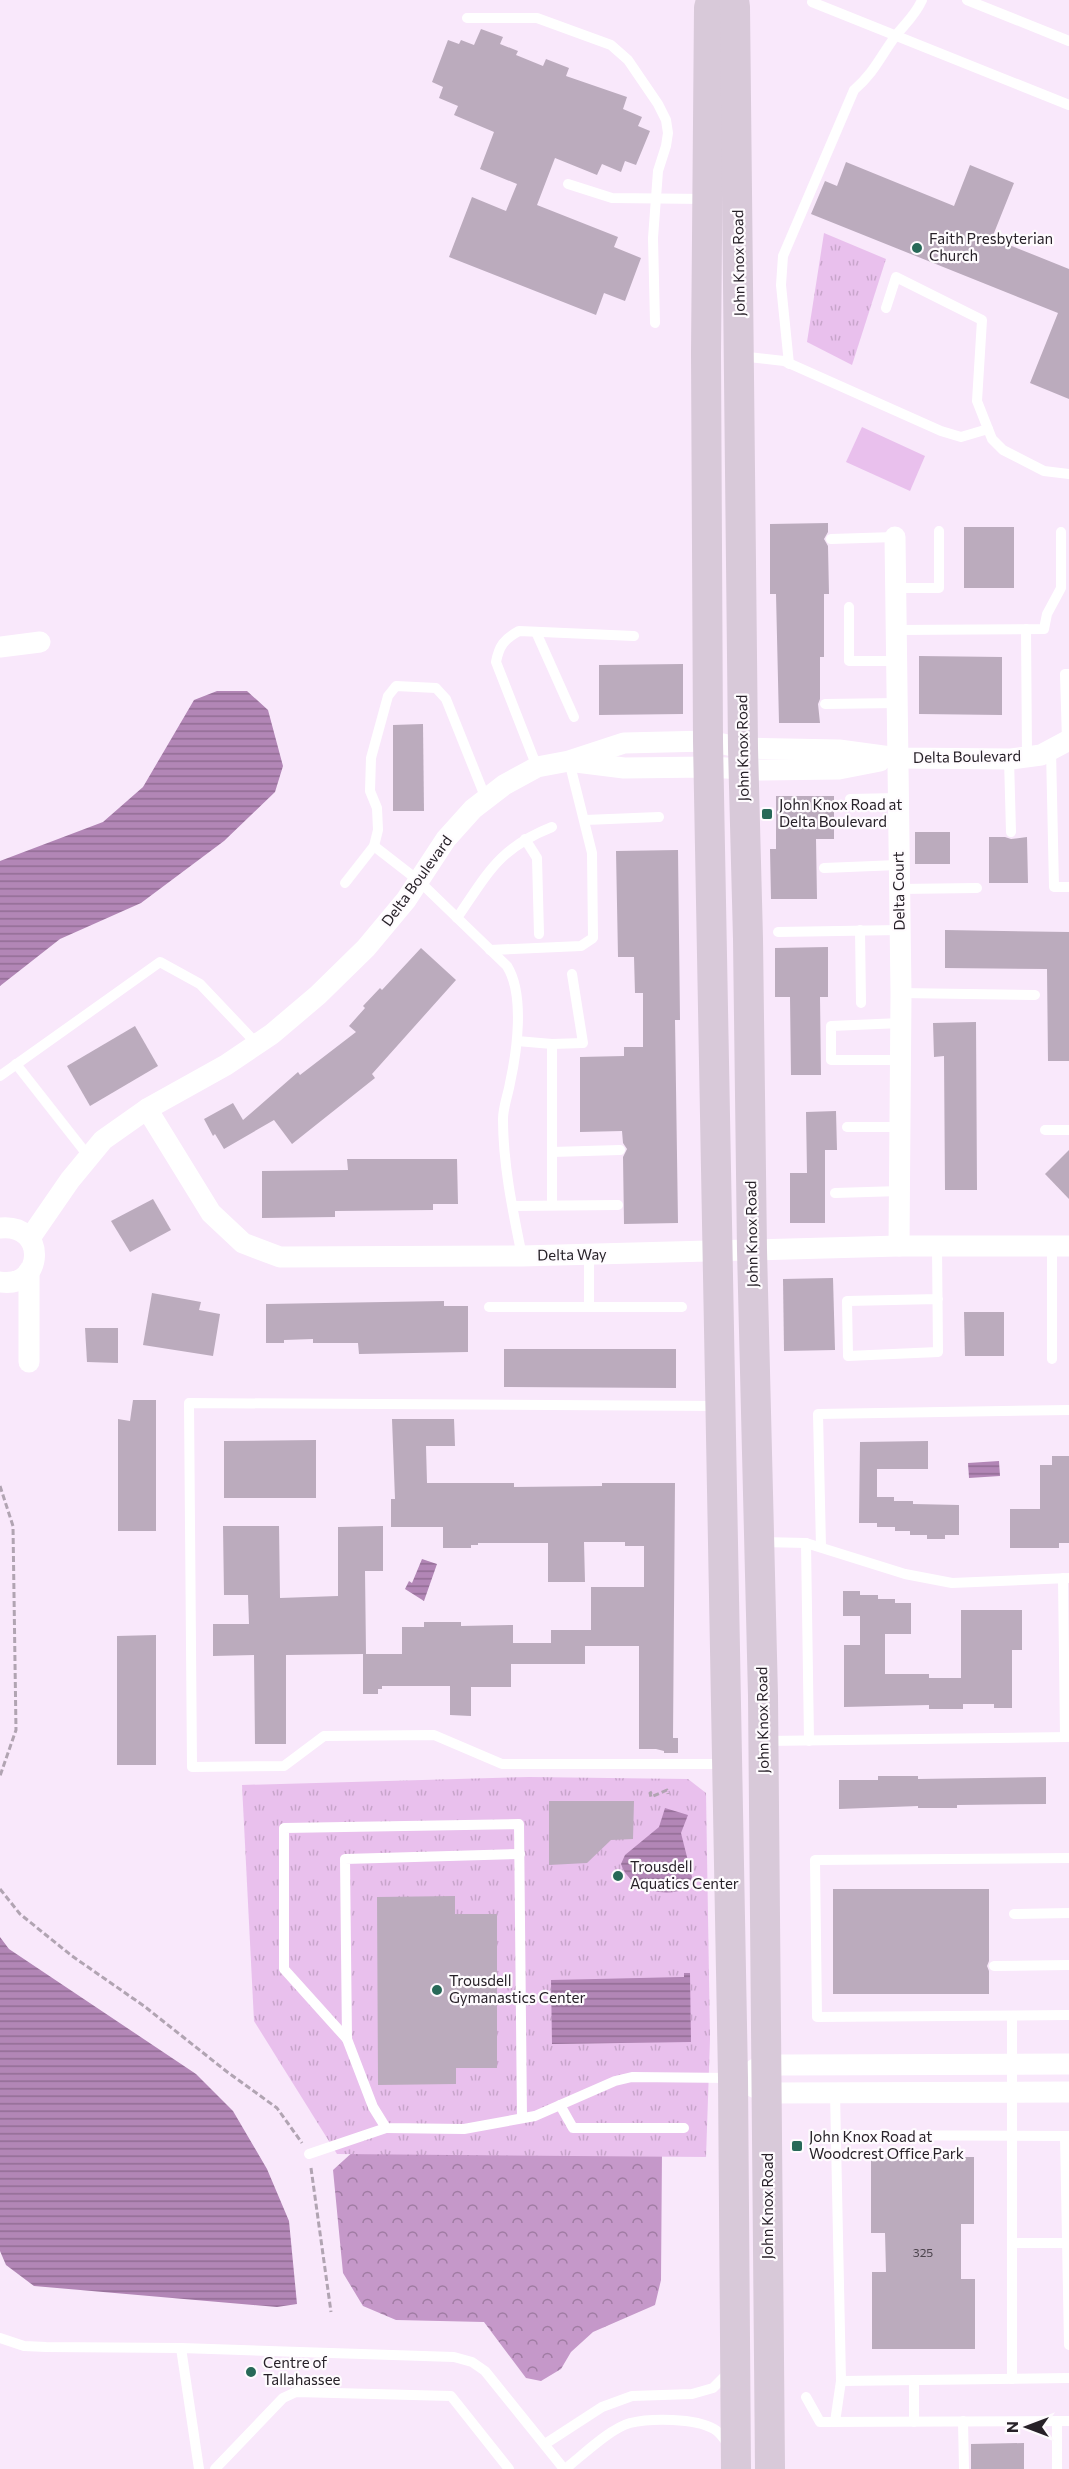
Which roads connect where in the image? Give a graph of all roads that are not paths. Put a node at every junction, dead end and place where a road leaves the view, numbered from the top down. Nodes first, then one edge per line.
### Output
1 (922, 0) edge
2 (967, 0) edge
3 (812, 2) edge
4 (722, 3) edge
5 (467, 18) dead end
6 (896, 35) junction
7 (1069, 41) edge
8 (1069, 105) edge
9 (568, 184) dead end
10 (656, 198) junction
11 (708, 199) junction
12 (886, 308) dead end
13 (655, 323) dead end
14 (705, 354) junction
15 (740, 356) junction
16 (789, 364) junction
17 (988, 429) junction
18 (1069, 474) edge
19 (939, 531) dead end
20 (1061, 532) dead end
21 (895, 537) joint
22 (831, 539) dead end
23 (895, 588) junction
24 (849, 607) dead end
25 (1026, 629) junction
26 (896, 630) junction
27 (536, 632) junction
28 (634, 636) dead end
29 (40, 642) dead end
30 (0, 647) edge
31 (897, 661) junction
32 (1069, 674) edge
33 (897, 703) junction
34 (825, 704) dead end
35 (574, 717) dead end
36 (1062, 743) edge
37 (708, 754) junction
38 (898, 758) junction
39 (1018, 758) junction
40 (743, 759) junction
41 (569, 761) junction
42 (537, 766) junction
43 (898, 798) junction
44 (486, 799) junction
45 (850, 799) dead end
46 (659, 817) dead end
47 (585, 820) junction
48 (552, 827) dead end
49 (1011, 832) dead end
50 (525, 840) junction
51 (374, 846) junction
52 (898, 865) junction
53 (824, 868) dead end
54 (419, 881) junction
55 (345, 883) dead end
56 (1069, 887) edge
57 (977, 888) dead end
58 (899, 889) junction
59 (457, 918) junction
60 (860, 930) junction
61 (899, 930) junction
62 (778, 932) dead end
63 (539, 934) dead end
64 (490, 950) junction
65 (572, 974) dead end
66 (901, 993) junction
67 (1035, 994) dead end
68 (861, 1003) dead end
69 (901, 1023) junction
70 (517, 1041) junction
71 (257, 1044) junction
72 (552, 1044) junction
73 (901, 1060) junction
74 (16, 1064) junction
75 (0, 1076) edge
76 (147, 1109) junction
77 (847, 1127) dead end
78 (900, 1127) junction
79 (1045, 1130) dead end
80 (1069, 1130) edge
81 (620, 1150) dead end
82 (552, 1152) junction
83 (89, 1157) junction
84 (900, 1191) junction
85 (836, 1194) dead end
86 (552, 1205) junction
87 (618, 1205) dead end
88 (513, 1206) junction
89 (0, 1228) edge
90 (30, 1238) junction
91 (899, 1246) junction
92 (937, 1246) junction
93 (1060, 1246) edge
94 (752, 1250) junction
95 (717, 1252) junction
96 (589, 1255) junction
97 (522, 1256) junction
98 (29, 1271) junction
99 (0, 1282) edge
100 (938, 1299) junction
101 (489, 1307) dead end
102 (589, 1307) junction
103 (682, 1307) dead end
104 (1052, 1359) dead end
105 (29, 1362) dead end
106 (720, 1406) junction
107 (1069, 1410) edge
108 (759, 1542) junction
109 (806, 1543) junction
110 (821, 1548) junction
111 (1066, 1578) edge
112 (1067, 1737) edge
113 (809, 1740) junction
114 (764, 1752) junction
115 (727, 1753) junction
116 (520, 1854) junction
117 (1069, 1858) edge
118 (1069, 1913) edge
119 (1014, 1914) dead end
120 (1069, 1965) edge
121 (994, 1966) dead end
122 (1069, 2015) edge
123 (1012, 2016) junction
124 (347, 2039) junction
125 (1012, 2064) junction
126 (1069, 2064) edge
127 (733, 2078) junction
128 (767, 2079) junction
129 (835, 2092) junction
130 (1012, 2092) junction
131 (1069, 2092) edge
132 (560, 2105) junction
133 (522, 2118) junction
134 (386, 2128) junction
135 (684, 2128) dead end
136 (836, 2135) junction
137 (1012, 2136) junction
138 (1067, 2136) edge
139 (309, 2154) road end
140 (1012, 2243) junction
141 (1068, 2243) edge
142 (0, 2338) edge
143 (1069, 2345) edge
144 (181, 2348) junction
145 (735, 2366) junction
146 (1069, 2378) edge
147 (1012, 2379) junction
148 (914, 2380) junction
149 (841, 2381) junction
150 (806, 2397) dead end
151 (963, 2421) junction
152 (1057, 2421) junction
153 (1069, 2421) edge
154 (835, 2422) junction
155 (915, 2422) junction
156 (545, 2444) junction
157 (736, 2461) edge
158 (199, 2469) edge
159 (215, 2469) edge
160 (509, 2469) edge
161 (565, 2469) edge
162 (770, 2469) edge
163 (964, 2469) edge
164 (1057, 2469) edge

1 - 6 lane
2 - 7 lane
3 - 6 lane
4 - 11 main road, John Knox Road
4 - 15 main road, John Knox Road
5 - 10 lane
6 - 8 lane
6 - 16 lane
9 - 10 lane
10 - 11 lane
10 - 13 lane
11 - 14 main road, John Knox Road
12 - 17 lane
14 - 15 main road
14 - 37 main road, John Knox Road
15 - 16 lane
15 - 40 main road, John Knox Road
16 - 17 lane
17 - 18 lane
19 - 23 lane
20 - 25 lane
21 - 22 lane
21 - 23 street, Delta Court
23 - 26 street, Delta Court
24 - 31 lane
25 - 26 lane
25 - 39 lane
26 - 31 street, Delta Court
27 - 28 lane
27 - 35 lane
27 - 42 lane
29 - 30 street
31 - 33 street, Delta Court
32 - 36 lane
33 - 34 lane
33 - 38 street, Delta Court
36 - 39 street, Delta Boulevard
36 - 56 lane
37 - 40 street, Delta Boulevard
37 - 41 street, Delta Boulevard
37 - 95 main road, John Knox Road
38 - 39 street, Delta Boulevard
38 - 40 street, Delta Boulevard
38 - 43 street, Delta Court
39 - 49 lane
40 - 94 main road, John Knox Road
41 - 42 street, Delta Boulevard
41 - 47 lane
42 - 44 street, Delta Boulevard
43 - 45 lane
43 - 52 street, Delta Court
44 - 51 lane
44 - 54 street, Delta Boulevard
46 - 47 lane
47 - 64 lane
48 - 50 lane
50 - 59 lane
50 - 63 lane
51 - 54 lane
51 - 55 lane
52 - 53 lane
52 - 58 street, Delta Court
54 - 59 lane
54 - 71 street, Delta Boulevard
57 - 58 lane
58 - 61 street, Delta Court
59 - 64 lane
60 - 61 lane
60 - 62 lane
60 - 68 lane
61 - 66 street, Delta Court
64 - 70 lane
65 - 72 lane
66 - 67 lane
66 - 69 street, Delta Court
69 - 73 street, Delta Court
69 - 73 lane
70 - 72 lane
70 - 88 lane
71 - 74 lane
71 - 76 street, Delta Boulevard
72 - 82 lane
73 - 78 street, Delta Court
74 - 75 lane
74 - 83 lane
76 - 83 street, Delta Boulevard
76 - 97 street, Delta Way
77 - 78 lane
78 - 84 street, Delta Court
79 - 80 lane
81 - 82 lane
82 - 86 lane
83 - 90 street, Delta Boulevard
84 - 85 lane
84 - 91 street, Delta Court
86 - 87 lane
86 - 88 lane
88 - 97 lane
89 - 90 street
90 - 98 street
91 - 92 street, Delta Way
91 - 94 street, Delta Way
92 - 93 street, Delta Way
92 - 100 lane
93 - 104 lane
94 - 95 street, Delta Way
94 - 108 main road, John Knox Road
95 - 96 street, Delta Way
95 - 106 main road, John Knox Road
96 - 97 street, Delta Way
96 - 102 lane
98 - 99 street
98 - 105 street
100 - 100 lane
101 - 102 lane
102 - 103 lane
106 - 115 main road, John Knox Road
106 - 115 lane
107 - 110 lane
108 - 109 lane
108 - 114 main road, John Knox Road
109 - 110 lane
109 - 113 lane
110 - 111 lane
111 - 112 lane
112 - 113 lane
113 - 114 lane
114 - 115 main road
114 - 128 main road, John Knox Road
115 - 127 main road, John Knox Road
116 - 124 lane
116 - 124 lane
116 - 133 lane
117 - 123 lane
118 - 119 lane
120 - 121 lane
122 - 123 lane
123 - 125 lane
124 - 134 lane
125 - 126 street
125 - 128 street
125 - 130 lane
127 - 128 street
127 - 132 lane
127 - 145 main road, John Knox Road
128 - 129 street
128 - 162 main road, John Knox Road
129 - 130 street
129 - 136 lane
130 - 131 street
130 - 137 lane
132 - 133 lane
132 - 135 lane
133 - 134 lane
134 - 139 lane
136 - 137 lane
136 - 149 lane
137 - 138 lane
137 - 140 lane
138 - 141 lane
140 - 141 lane
140 - 147 lane
141 - 143 lane
142 - 144 lane
144 - 156 lane
144 - 158 lane
145 - 156 lane
145 - 157 main road, John Knox Road
146 - 147 lane
147 - 148 lane
148 - 149 lane
148 - 155 lane
149 - 154 lane
150 - 154 lane
151 - 152 lane
151 - 155 lane
151 - 163 lane
152 - 153 lane
152 - 164 lane
154 - 155 lane
156 - 161 lane
157 - 161 lane
159 - 160 lane

